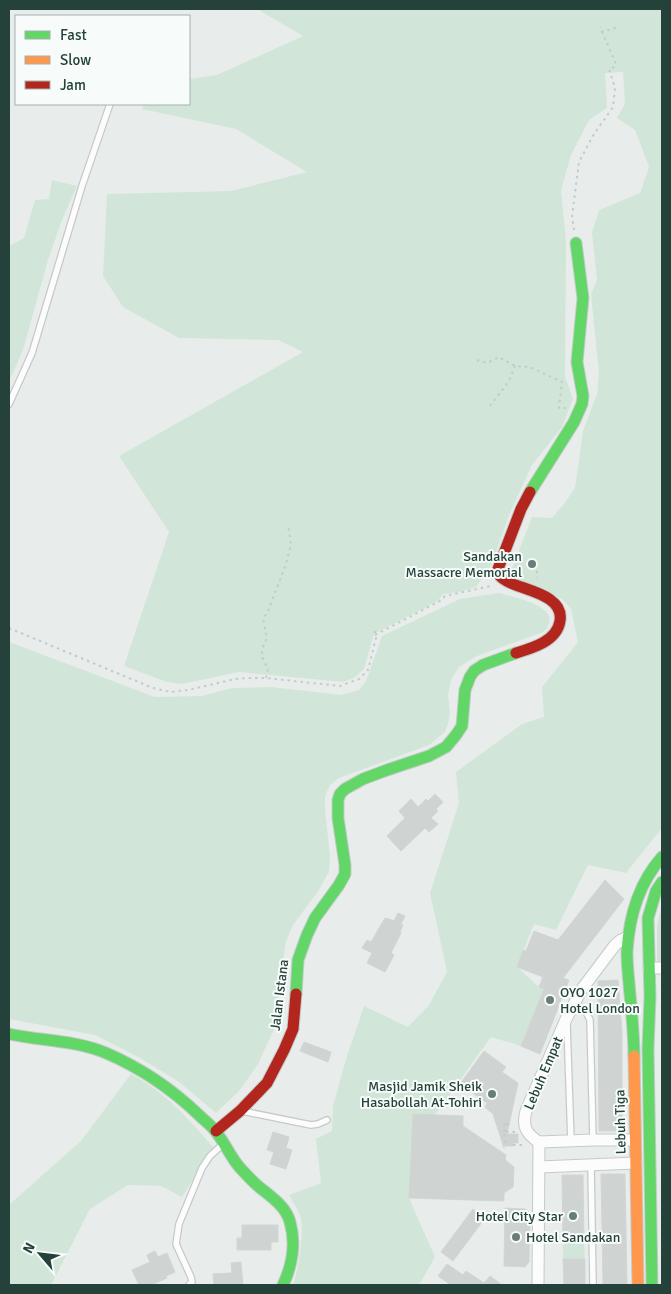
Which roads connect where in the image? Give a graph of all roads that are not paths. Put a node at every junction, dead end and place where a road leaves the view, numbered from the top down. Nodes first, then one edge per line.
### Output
1 (110, 105) edge
2 (576, 243) road end
3 (9, 404) edge
4 (662, 857) edge
5 (662, 882) edge
6 (628, 937) junction
7 (627, 958) junction
8 (649, 968) junction
9 (662, 968) edge
10 (574, 1003) junction
11 (567, 1017) junction
12 (9, 1034) edge
13 (240, 1111) junction
14 (327, 1120) dead end
15 (216, 1131) junction
16 (592, 1140) junction
17 (635, 1140) junction
18 (650, 1140) junction
19 (662, 1140) edge
20 (539, 1142) junction
21 (571, 1142) junction
22 (225, 1143) junction
23 (636, 1163) junction
24 (650, 1163) junction
25 (662, 1163) edge
26 (591, 1165) junction
27 (539, 1167) junction
28 (189, 1285) edge
29 (282, 1285) edge
30 (538, 1285) edge
31 (593, 1285) edge
32 (638, 1285) edge
33 (652, 1285) edge

1 - 3 lane
2 - 13 street, Jalan Istana
4 - 6 street, Lebuh Tiga
5 - 8 street
6 - 7 street, Lebuh Tiga
6 - 10 street, Lebuh Empat
7 - 8 street
7 - 17 street, Lebuh Tiga
8 - 9 street
8 - 18 street
10 - 11 street, Lebuh Empat
10 - 16 lane
11 - 20 street, Lebuh Empat
11 - 21 lane
12 - 15 street
13 - 14 lane
13 - 15 street, Jalan Istana
15 - 22 street
16 - 17 street
16 - 21 street
17 - 18 street
17 - 23 street, Lebuh Tiga
18 - 19 street
18 - 24 street
20 - 21 street
20 - 27 street
22 - 28 lane
22 - 29 street
23 - 24 street
23 - 26 street
23 - 32 street, Lebuh Tiga
24 - 25 street
24 - 33 street
26 - 27 street
26 - 31 lane
27 - 30 street

